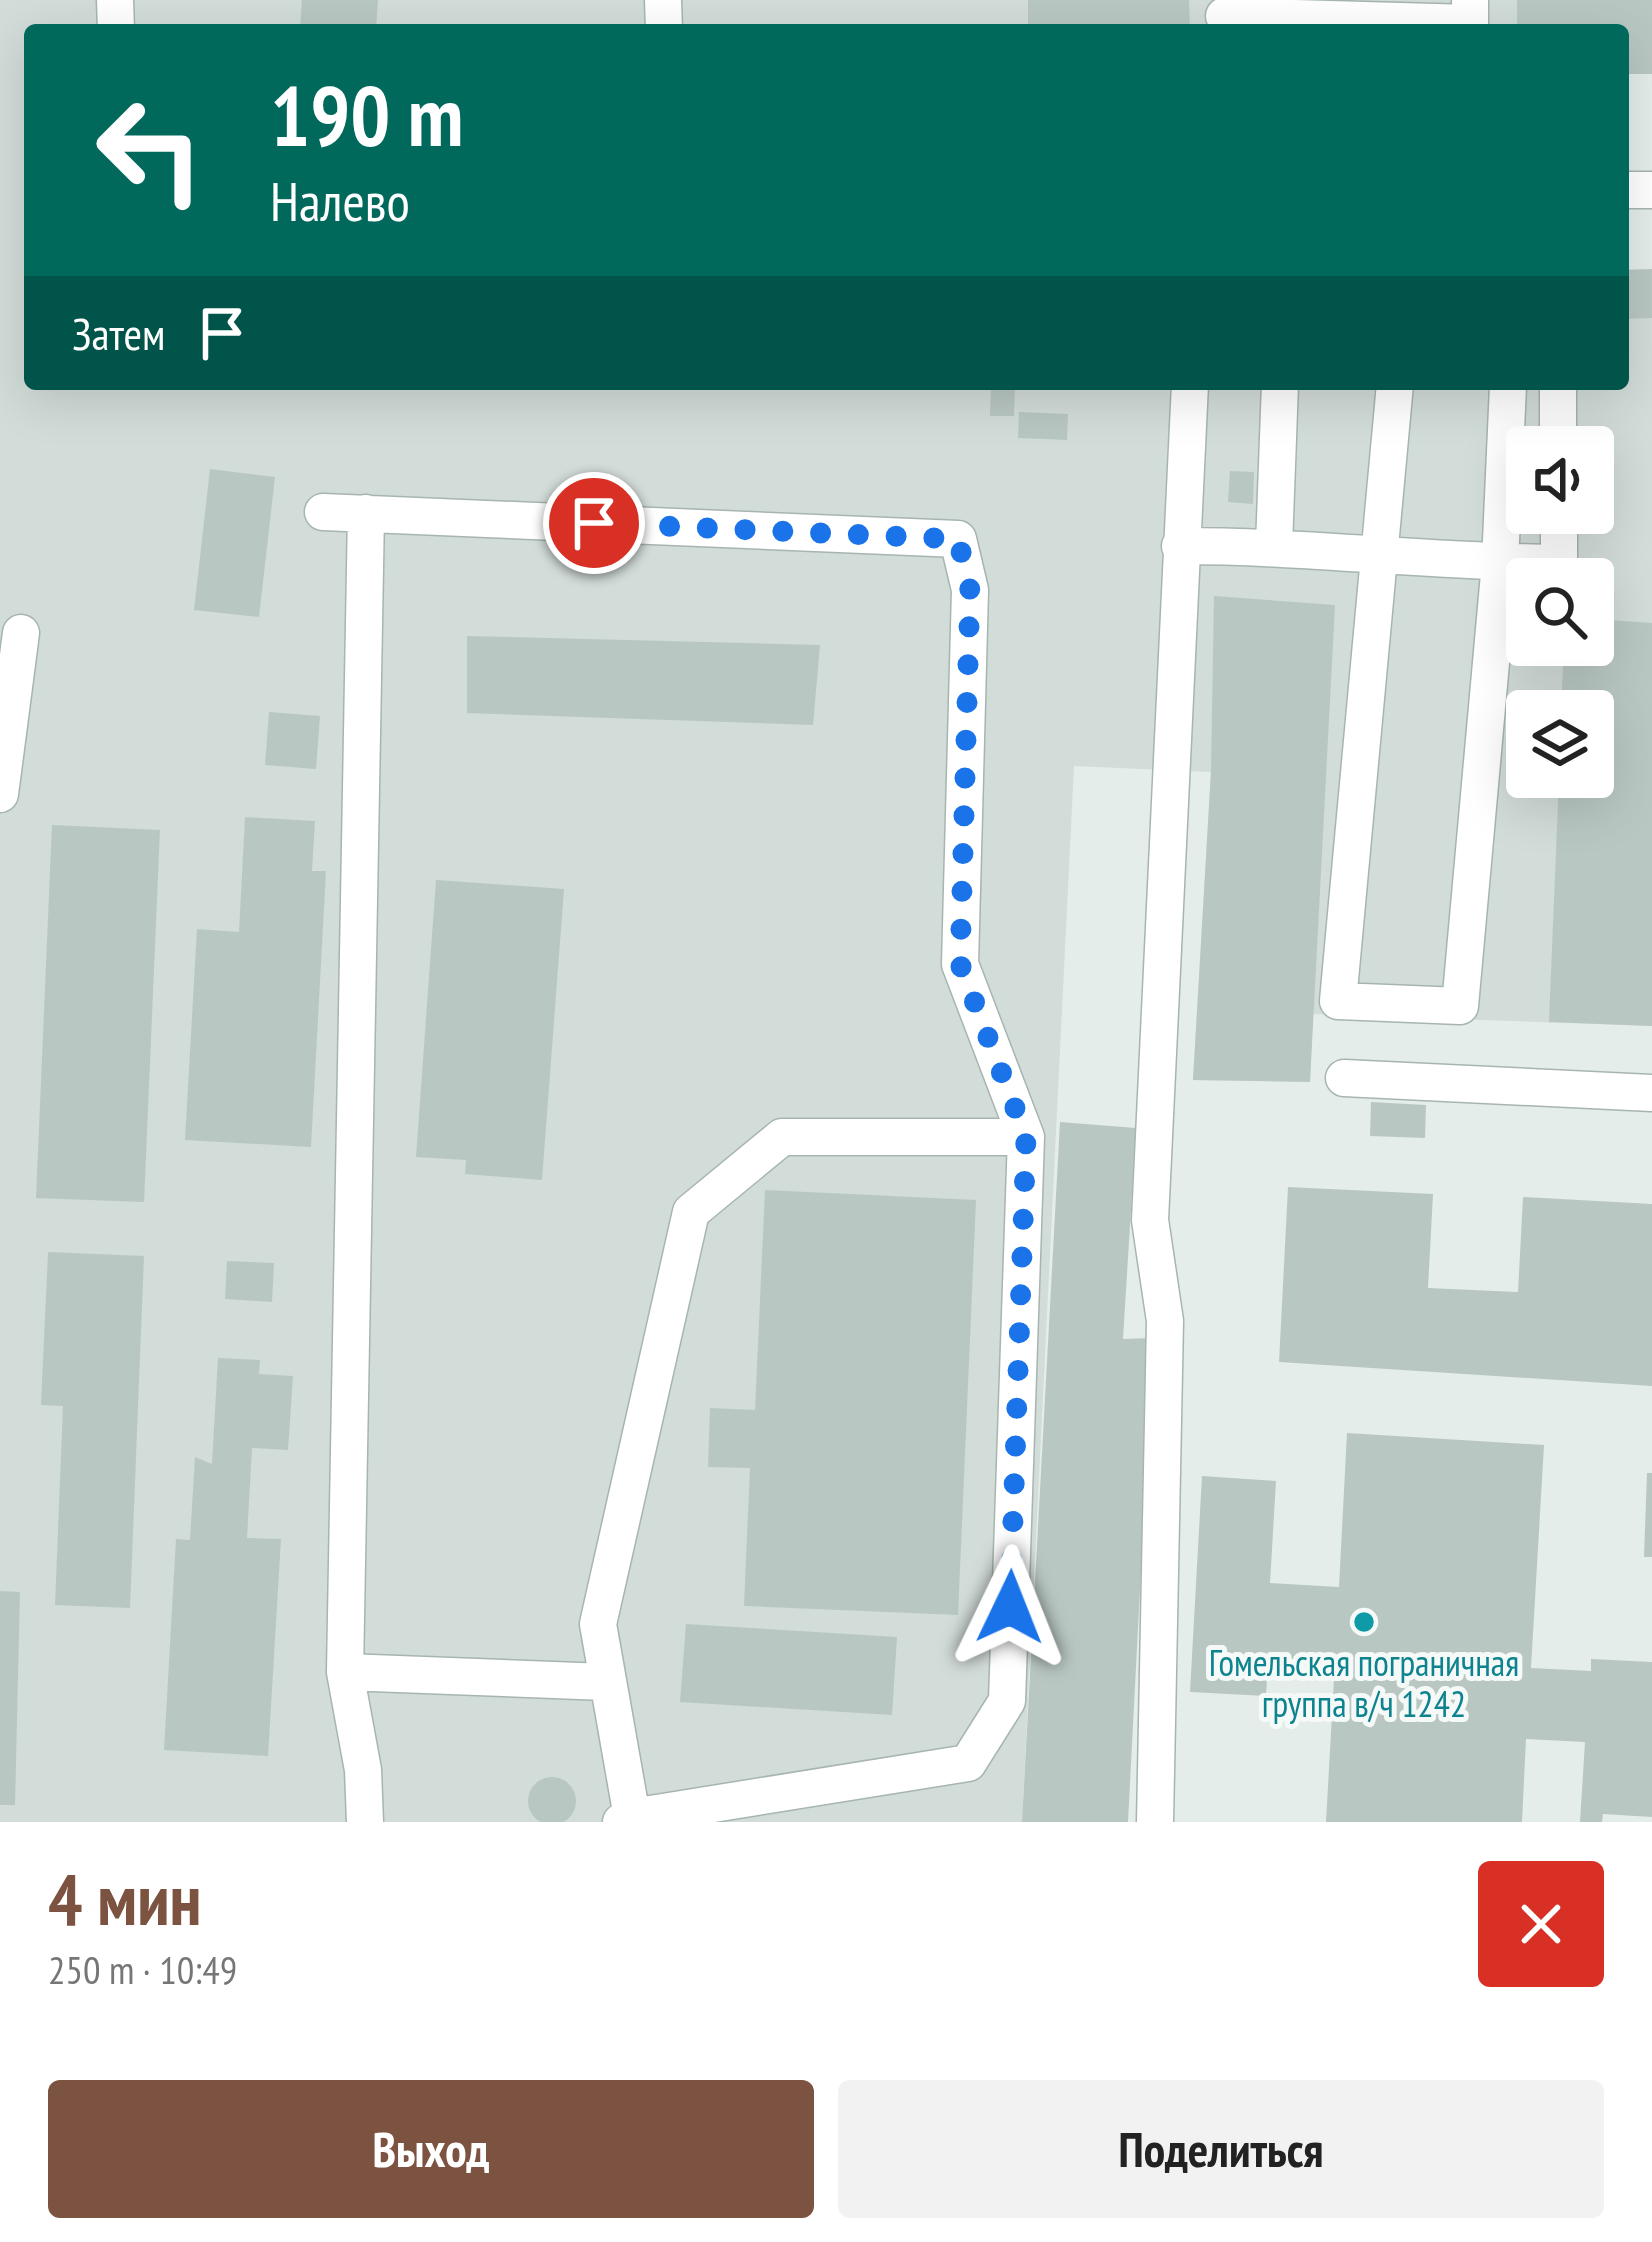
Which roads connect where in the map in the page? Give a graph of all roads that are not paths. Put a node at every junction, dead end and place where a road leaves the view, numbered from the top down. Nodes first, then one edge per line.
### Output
1 (1471, 0) edge
2 (1224, 15) edge
3 (1190, 390) edge
4 (1280, 390) edge
5 (1394, 390) edge
6 (1510, 390) edge
7 (1558, 390) edge
8 (1558, 426) edge
9 (323, 512) dead end
10 (366, 513) junction
11 (1558, 534) edge
12 (1180, 546) junction
13 (1274, 546) junction
14 (1377, 557) junction
15 (1500, 562) junction
16 (20, 633) dead end
17 (0, 794) edge
18 (1344, 1078) dead end
19 (1652, 1093) edge
20 (1026, 1137) junction
21 (345, 1672) junction
22 (605, 1682) junction
23 (627, 1820) edge
24 (365, 1822) edge
25 (1156, 1822) edge

1 - 2 lane
3 - 12 lane
4 - 13 lane
5 - 14 lane
6 - 15 lane
7 - 8 lane
9 - 10 lane
10 - 20 lane
10 - 21 lane
11 - 15 lane
12 - 13 lane
12 - 25 lane
13 - 14 lane
14 - 15 lane
14 - 15 lane
16 - 17 lane
18 - 19 lane
20 - 22 lane
20 - 23 lane
21 - 22 lane
21 - 24 lane
22 - 23 lane

